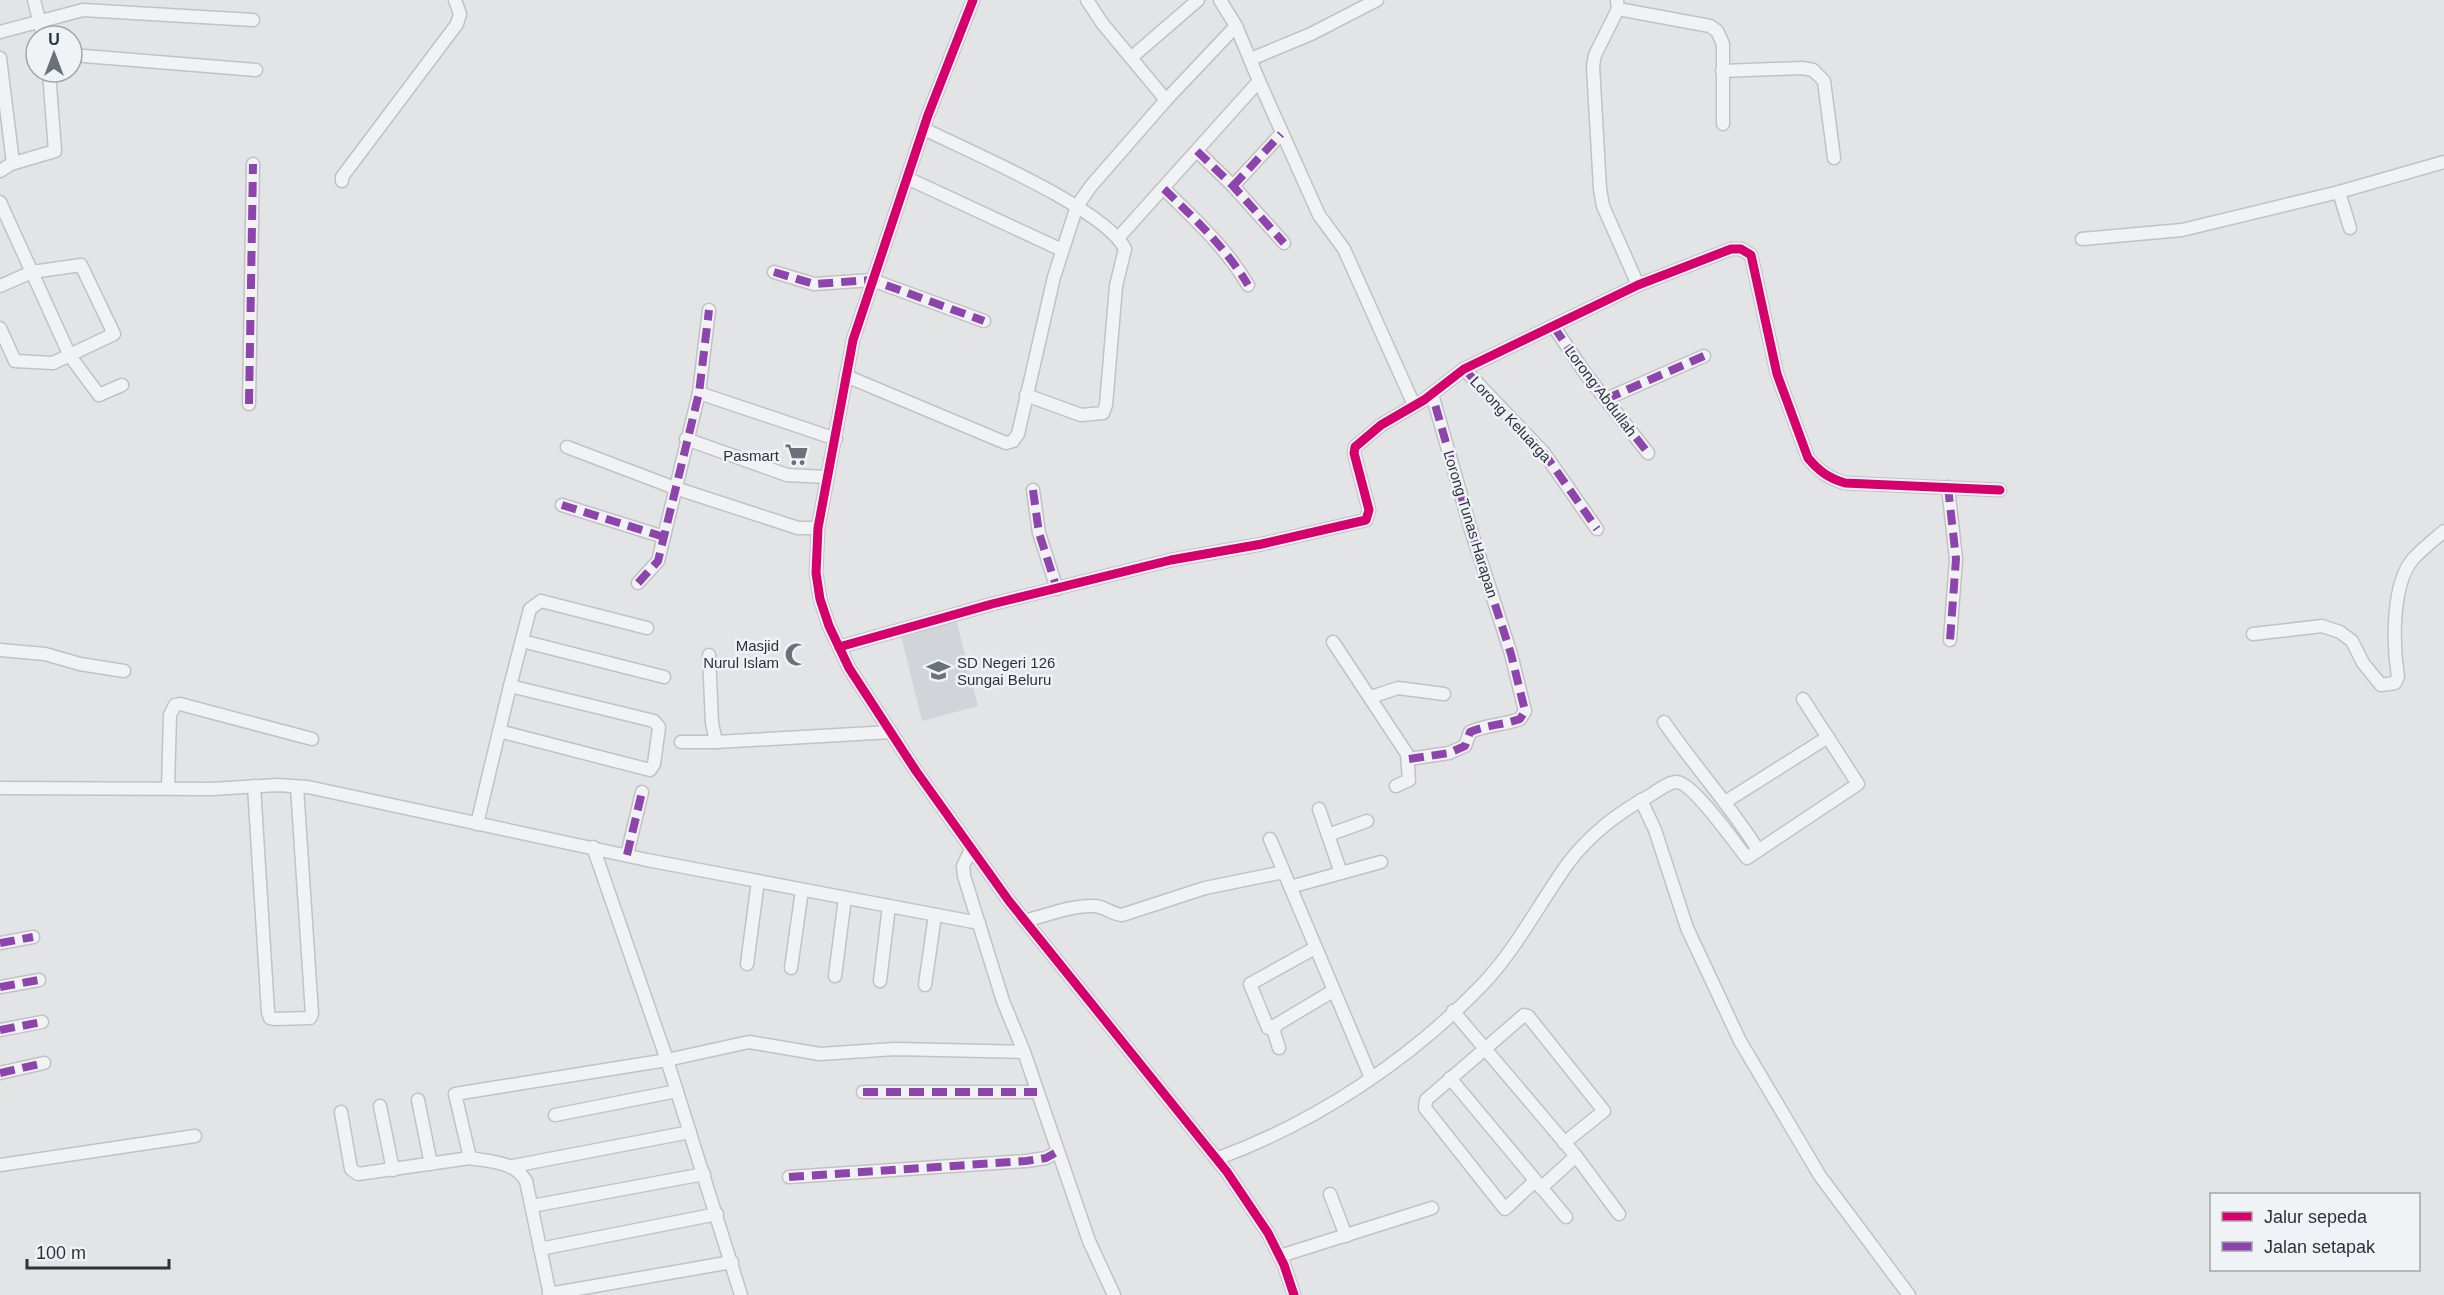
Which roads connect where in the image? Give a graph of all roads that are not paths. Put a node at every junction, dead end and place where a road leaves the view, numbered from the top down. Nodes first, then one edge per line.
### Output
1 (34, 0) edge
2 (455, 0) edge
3 (973, 0) edge
4 (1087, 0) edge
5 (1198, 0) edge
6 (1377, 0) edge
7 (1227, 2) edge
8 (1617, 4) edge
9 (82, 5) edge
10 (253, 20) dead end
11 (39, 22) junction
12 (1236, 26) junction
13 (0, 32) edge
14 (84, 56) edge
15 (1132, 57) junction
16 (0, 58) edge
17 (1251, 59) junction
18 (256, 70) dead end
19 (1722, 71) junction
20 (1259, 81) junction
21 (50, 84) edge
22 (1166, 100) junction
23 (1724, 124) dead end
24 (924, 129) junction
25 (1281, 134) junction
26 (1197, 151) junction
27 (1834, 158) dead end
28 (2444, 162) edge
29 (13, 163) junction
30 (253, 164) dead end
31 (0, 171) edge
32 (907, 178) junction
33 (342, 181) dead end
34 (1233, 186) junction
35 (1164, 189) junction
36 (2339, 192) junction
37 (0, 202) edge
38 (1077, 206) junction
39 (2350, 228) dead end
40 (1119, 237) junction
41 (2082, 239) dead end
42 (1284, 243) dead end
43 (1062, 250) junction
44 (32, 272) junction
45 (774, 272) dead end
46 (872, 280) junction
47 (1248, 285) dead end
48 (1638, 285) junction
49 (0, 286) edge
50 (709, 310) dead end
51 (984, 321) dead end
52 (1554, 327) junction
53 (0, 328) edge
54 (70, 356) junction
55 (1704, 356) dead end
56 (1464, 369) junction
57 (846, 376) junction
58 (122, 385) dead end
59 (699, 393) junction
60 (1432, 394) junction
61 (1026, 395) junction
62 (1606, 399) junction
63 (249, 404) dead end
64 (1414, 405) junction
65 (686, 439) junction
66 (836, 439) junction
67 (567, 447) dead end
68 (1648, 453) dead end
69 (827, 477) junction
70 (1948, 487) junction
71 (675, 488) junction
72 (1033, 490) dead end
73 (2000, 490) dead end
74 (562, 505) dead end
75 (818, 528) junction
76 (1597, 529) dead end
77 (2444, 531) edge
78 (664, 537) junction
79 (638, 583) dead end
80 (1057, 589) junction
81 (647, 628) dead end
82 (2253, 634) dead end
83 (1950, 640) dead end
84 (522, 641) junction
85 (1333, 642) dead end
86 (839, 647) junction
87 (0, 650) edge
88 (709, 656) dead end
89 (124, 671) dead end
90 (664, 676) dead end
91 (510, 686) junction
92 (1444, 694) dead end
93 (1371, 698) junction
94 (1803, 699) dead end
95 (1665, 722) dead end
96 (499, 731) junction
97 (891, 732) junction
98 (1828, 737) junction
99 (312, 739) dead end
100 (681, 742) dead end
101 (716, 742) junction
102 (1409, 759) junction
103 (254, 786) junction
104 (1396, 786) dead end
105 (297, 787) junction
106 (0, 788) edge
107 (168, 788) junction
108 (642, 792) dead end
109 (1641, 800) junction
110 (1725, 802) junction
111 (1319, 809) dead end
112 (1367, 821) dead end
113 (477, 824) junction
114 (1328, 835) junction
115 (1270, 838) dead end
116 (593, 847) junction
117 (971, 849) junction
118 (1758, 850) junction
119 (627, 855) junction
120 (1381, 862) dead end
121 (1284, 872) junction
122 (1341, 873) junction
123 (758, 881) junction
124 (1290, 887) junction
125 (802, 890) junction
126 (845, 898) junction
127 (889, 906) junction
128 (935, 915) junction
129 (1027, 920) junction
130 (979, 923) junction
131 (33, 937) dead end
132 (0, 943) edge
133 (1315, 948) junction
134 (747, 964) dead end
135 (791, 968) dead end
136 (835, 976) dead end
137 (39, 980) dead end
138 (880, 981) dead end
139 (925, 985) dead end
140 (0, 987) edge
141 (1333, 991) junction
142 (1453, 1011) junction
143 (42, 1022) dead end
144 (1276, 1026) junction
145 (0, 1030) edge
146 (1279, 1048) dead end
147 (1484, 1048) junction
148 (1024, 1052) junction
149 (666, 1060) junction
150 (44, 1063) dead end
151 (0, 1073) edge
152 (1371, 1078) junction
153 (1450, 1078) junction
154 (677, 1091) junction
155 (863, 1092) dead end
156 (1037, 1092) junction
157 (418, 1100) dead end
158 (380, 1106) dead end
159 (341, 1112) dead end
160 (555, 1115) dead end
161 (690, 1132) junction
162 (195, 1136) dead end
163 (1564, 1143) junction
164 (1057, 1152) junction
165 (1576, 1156) junction
166 (470, 1158) junction
167 (431, 1164) junction
168 (0, 1165) edge
169 (513, 1166) junction
170 (1222, 1166) junction
171 (393, 1170) junction
172 (704, 1174) junction
173 (789, 1177) dead end
174 (1538, 1184) junction
175 (1330, 1194) dead end
176 (532, 1206) junction
177 (1432, 1208) dead end
178 (717, 1214) junction
179 (1619, 1214) dead end
180 (1566, 1217) dead end
181 (1346, 1236) junction
182 (540, 1249) junction
183 (1280, 1256) junction
184 (732, 1262) junction
185 (549, 1294) edge
186 (741, 1295) edge
187 (1114, 1295) edge
188 (1294, 1295) edge
189 (1909, 1295) edge

1 - 11 street
2 - 33 street
3 - 24 street
4 - 15 street
5 - 15 street
6 - 17 street
7 - 12 street
8 - 19 street
8 - 48 street
9 - 10 street
9 - 11 street
11 - 13 street
12 - 17 street
12 - 22 street
14 - 18 street
15 - 22 street
16 - 29 street
17 - 20 street
19 - 23 street
19 - 27 street
20 - 25 street
20 - 26 street
21 - 29 street
22 - 38 street
24 - 32 street
24 - 38 street
25 - 34 street
25 - 64 street
26 - 34 street
26 - 35 street
28 - 36 street
29 - 31 street
30 - 63 street
32 - 43 street
32 - 46 street
34 - 42 street
35 - 40 street
35 - 47 street
36 - 39 street
36 - 41 street
37 - 44 street
38 - 40 street
38 - 43 street
40 - 61 street
43 - 61 street
44 - 49 street
44 - 54 street
44 - 54 street
45 - 46 street
46 - 51 street
46 - 57 street
48 - 52 street
48 - 70 street
50 - 59 street
52 - 56 street
52 - 62 street, Lorong Abdullah
53 - 54 street
54 - 58 street
55 - 62 street
56 - 60 street
56 - 76 street, Lorong Keluarga
57 - 61 street
57 - 66 street
59 - 65 street
59 - 66 street
60 - 64 street
60 - 102 street, Lorong Tunas Harapan
62 - 68 street, Lorong Abdullah
64 - 80 street
65 - 69 street
65 - 71 street
66 - 69 street
67 - 71 street
69 - 75 street
70 - 73 street
70 - 83 street
71 - 75 street
71 - 78 street
72 - 80 street
74 - 78 street
75 - 86 street
77 - 82 street
78 - 79 street
80 - 86 street
81 - 84 street
84 - 90 street
84 - 91 street
85 - 93 street
86 - 97 street
87 - 89 street
88 - 101 street
91 - 96 street
91 - 96 street
92 - 93 street
93 - 102 street
94 - 98 street
95 - 110 street
96 - 113 street
97 - 101 street
97 - 117 street
98 - 110 street
98 - 118 street
99 - 107 street
100 - 101 street
102 - 104 street
103 - 105 street
103 - 105 street
103 - 107 street
105 - 113 street
106 - 107 street
108 - 119 street
109 - 118 street
109 - 142 street
109 - 189 street
110 - 118 street
111 - 114 street
112 - 114 street
113 - 116 street
114 - 122 street
115 - 121 street
116 - 119 street
116 - 149 street
117 - 129 street
117 - 130 street
119 - 123 street
120 - 122 street
121 - 124 street
121 - 129 street
122 - 124 street
123 - 125 street
123 - 134 street
124 - 133 street
125 - 126 street
125 - 135 street
126 - 127 street
126 - 136 street
127 - 128 street
127 - 138 street
128 - 130 street
128 - 139 street
129 - 170 street
130 - 148 street
131 - 132 street
133 - 141 street
133 - 144 street
137 - 140 street
141 - 144 street
141 - 152 street
142 - 147 street
142 - 152 street
143 - 145 street
144 - 146 street
147 - 153 street
147 - 163 street
147 - 163 street
148 - 149 street
148 - 156 street
149 - 154 street
149 - 166 street
150 - 151 street
152 - 170 street
153 - 174 street
153 - 174 street
154 - 160 street
154 - 161 street
155 - 156 street
156 - 164 street
157 - 167 street
158 - 171 street
159 - 171 street
161 - 169 street
161 - 172 street
162 - 168 street
163 - 165 street
164 - 173 street
164 - 187 street
165 - 174 street
165 - 179 street
166 - 167 street
166 - 169 street
167 - 171 street
169 - 176 street
170 - 183 street
172 - 176 street
172 - 178 street
174 - 180 street
175 - 181 street
176 - 182 street
177 - 181 street
178 - 182 street
178 - 184 street
181 - 183 street
182 - 185 street
183 - 188 street
184 - 185 street
184 - 186 street

